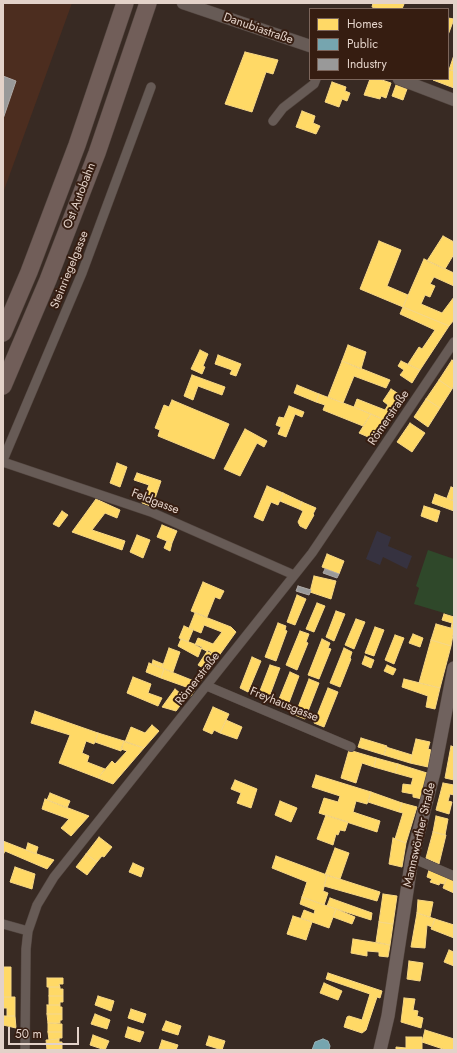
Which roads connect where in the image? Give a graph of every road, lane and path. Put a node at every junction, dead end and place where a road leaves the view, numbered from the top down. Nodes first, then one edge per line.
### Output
1 (125, 3) edge
2 (148, 3) edge
3 (183, 3) edge
4 (309, 46) edge
5 (316, 80) edge
6 (402, 80) edge
7 (151, 87) dead end
8 (454, 100) edge
9 (273, 121) dead end
10 (3, 333) edge
11 (454, 342) edge
12 (3, 386) edge
13 (3, 461) edge
14 (294, 575) junction
15 (454, 668) edge
16 (207, 686) junction
17 (351, 747) dead end
18 (412, 858) junction
19 (454, 876) edge
20 (5, 927) edge
21 (28, 931) junction
22 (25, 1050) edge
23 (380, 1050) edge

1 - 10 highway, Ost Autobahn
2 - 12 highway, Ost Autobahn
3 - 4 street, Danubiastraße
5 - 9 street
6 - 8 street
7 - 13 street, Steinriegelgasse
11 - 14 street, Römerstraße
13 - 14 street, Feldgasse
14 - 16 street, Römerstraße
15 - 18 main road, Mannswörther Straße
16 - 17 street, Freyhausgasse
16 - 21 street, Römerstraße
18 - 19 street
18 - 23 main road, Mannswörther Straße
20 - 21 street
21 - 22 street, Römerstraße

